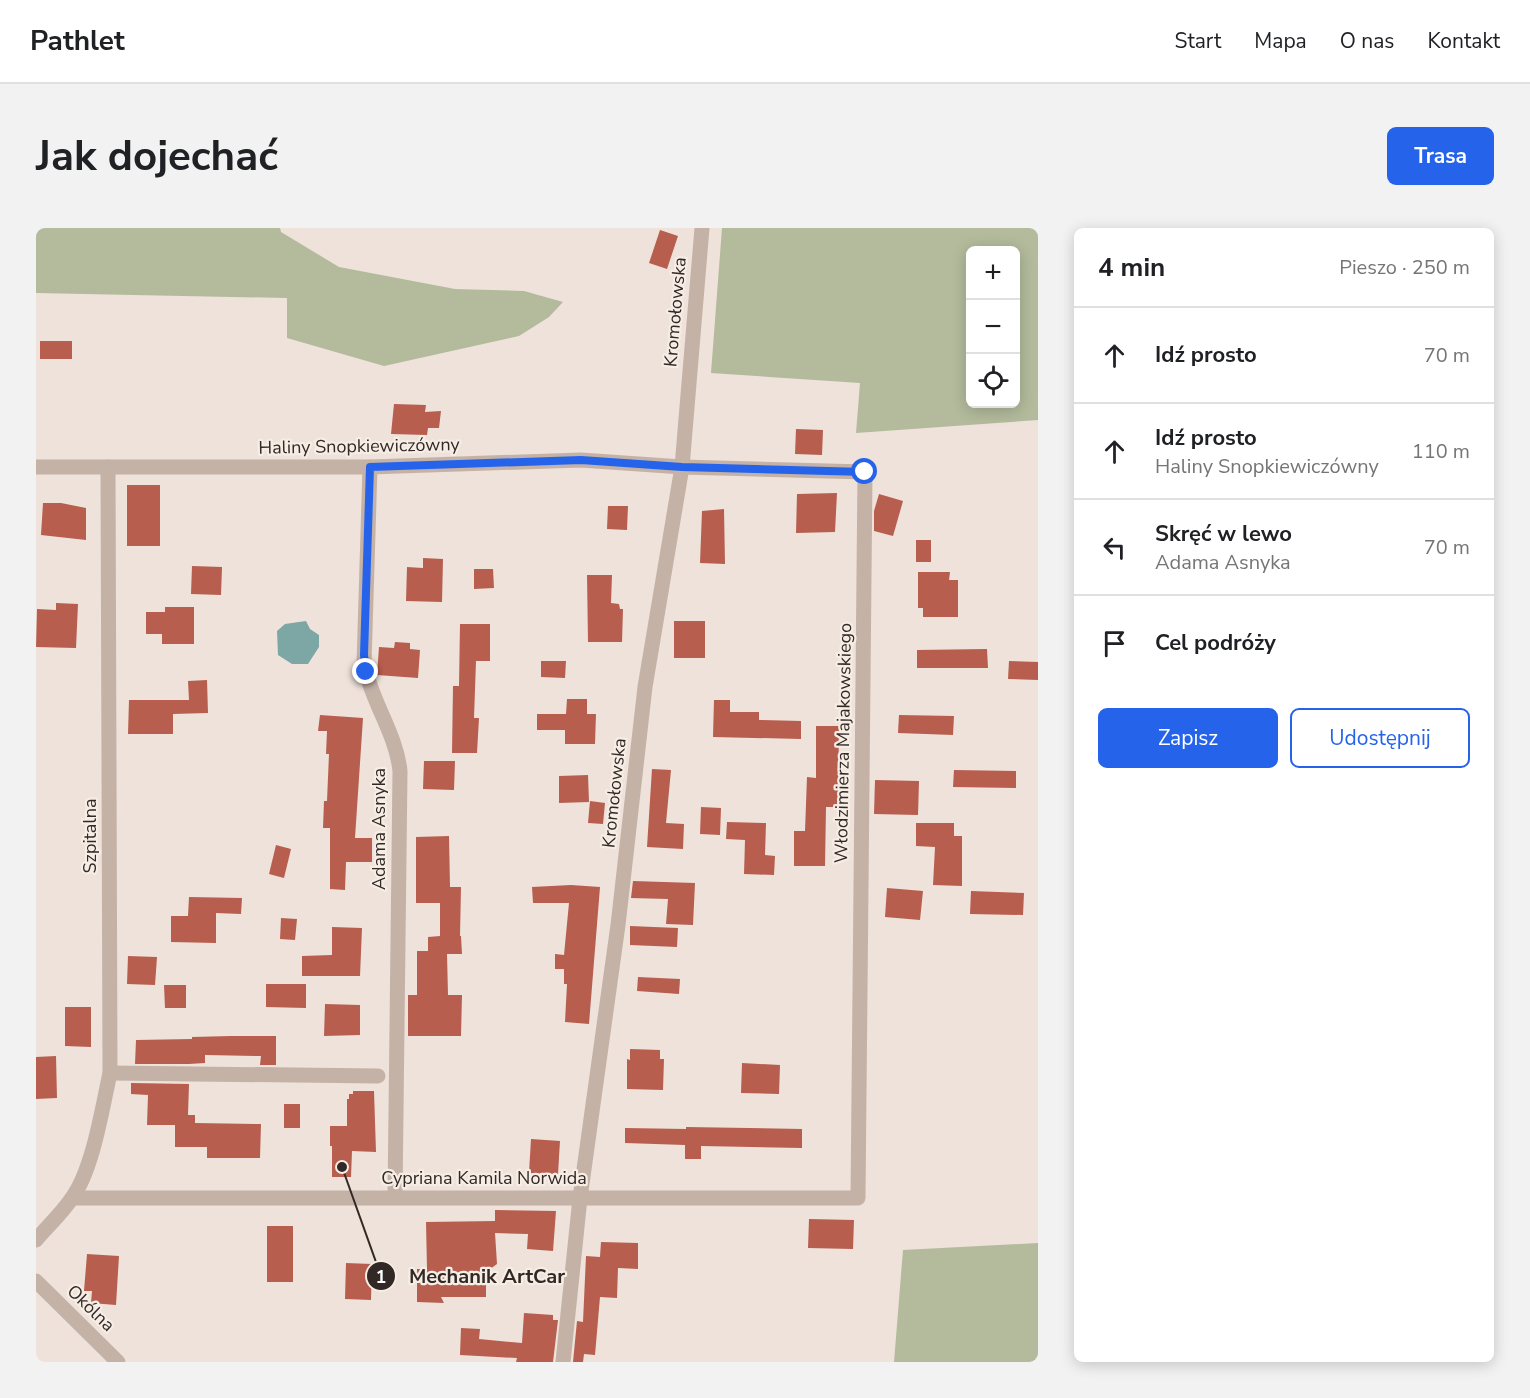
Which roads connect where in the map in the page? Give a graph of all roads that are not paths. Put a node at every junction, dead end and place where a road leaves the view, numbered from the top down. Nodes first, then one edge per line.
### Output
1 (702, 228) edge
2 (36, 467) edge
3 (108, 467) junction
4 (370, 467) junction
5 (682, 467) junction
6 (110, 1073) junction
7 (378, 1076) dead end
8 (395, 1197) junction
9 (73, 1198) junction
10 (580, 1198) junction
11 (858, 1198) joint
12 (36, 1240) edge
13 (36, 1281) edge
14 (118, 1362) edge
15 (563, 1362) edge

1 - 5 street, Kromołowska
2 - 3 street, Haliny Snopkiewiczówny
3 - 4 street, Haliny Snopkiewiczówny
3 - 6 street, Szpitalna
4 - 5 street, Haliny Snopkiewiczówny
4 - 8 street, Adama Asnyka
5 - 10 street, Kromołowska
5 - 11 street, Włodzimierza Majakowskiego
6 - 7 street
6 - 9 street, Szpitalna
8 - 9 street, Cypriana Kamila Norwida
8 - 10 street, Cypriana Kamila Norwida
9 - 12 street, Szpitalna
10 - 11 street, Cypriana Kamila Norwida
10 - 15 street, Kromołowska
13 - 14 street, Okólna

